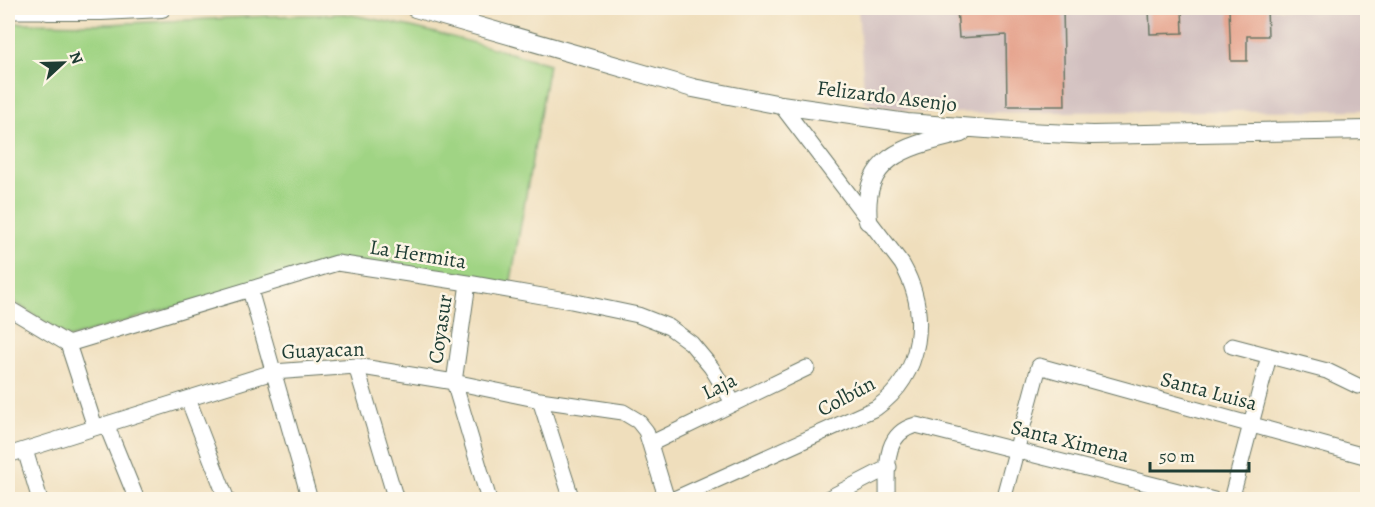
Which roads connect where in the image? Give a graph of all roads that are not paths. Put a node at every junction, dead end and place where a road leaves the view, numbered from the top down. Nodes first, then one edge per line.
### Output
1 (162, 8) edge
2 (415, 8) edge
3 (47, 9) edge
4 (8, 11) edge
5 (781, 105) junction
6 (974, 129) junction
7 (1368, 130) edge
8 (868, 221) junction
9 (468, 283) junction
10 (250, 290) junction
11 (8, 308) edge
12 (68, 344) junction
13 (1232, 346) dead end
14 (1269, 356) junction
15 (356, 366) junction
16 (807, 368) dead end
17 (273, 372) junction
18 (454, 382) junction
19 (1358, 386) dead end
20 (188, 399) junction
21 (540, 400) junction
22 (733, 402) junction
23 (1251, 424) junction
24 (101, 425) junction
25 (650, 444) junction
26 (1016, 449) junction
27 (25, 450) junction
28 (8, 455) edge
29 (1368, 457) edge
30 (888, 467) junction
31 (40, 500) edge
32 (137, 500) edge
33 (227, 500) edge
34 (310, 500) edge
35 (396, 500) edge
36 (489, 500) edge
37 (572, 500) edge
38 (667, 500) edge
39 (672, 500) edge
40 (825, 500) edge
41 (887, 500) edge
42 (1003, 500) edge
43 (1214, 500) edge
44 (1231, 500) edge

1 - 3 street
2 - 5 street, Felizardo Asenjo
3 - 4 street
5 - 6 street, Felizardo Asenjo
5 - 8 street, Colbún
6 - 7 street, Felizardo Asenjo
6 - 8 street
8 - 39 street, Colbún
9 - 10 street, La Hermita
9 - 18 street, Coyasur
9 - 22 street, La Hermita
10 - 12 street, La Hermita
10 - 17 street
11 - 12 street
12 - 24 street
13 - 14 street
14 - 19 street
14 - 23 street
15 - 17 street, Guayacan
15 - 18 street, Guayacan
15 - 35 street
16 - 22 street, Laja
17 - 20 street, Guayacan
17 - 34 street
18 - 21 street, Guayacan
18 - 36 street
20 - 24 street, Guayacan
20 - 33 street
21 - 25 street, Guayacan
21 - 37 street
22 - 25 street, Laja
23 - 26 street, Santa Luisa
23 - 29 street, Santa Luisa
23 - 44 street
24 - 27 street, Guayacan
24 - 32 street
25 - 38 street, Guayacan
26 - 30 street, Santa Ximena
26 - 42 street
26 - 43 street, Santa Ximena
27 - 28 street, Guayacan
27 - 31 street
30 - 40 street
30 - 41 street

